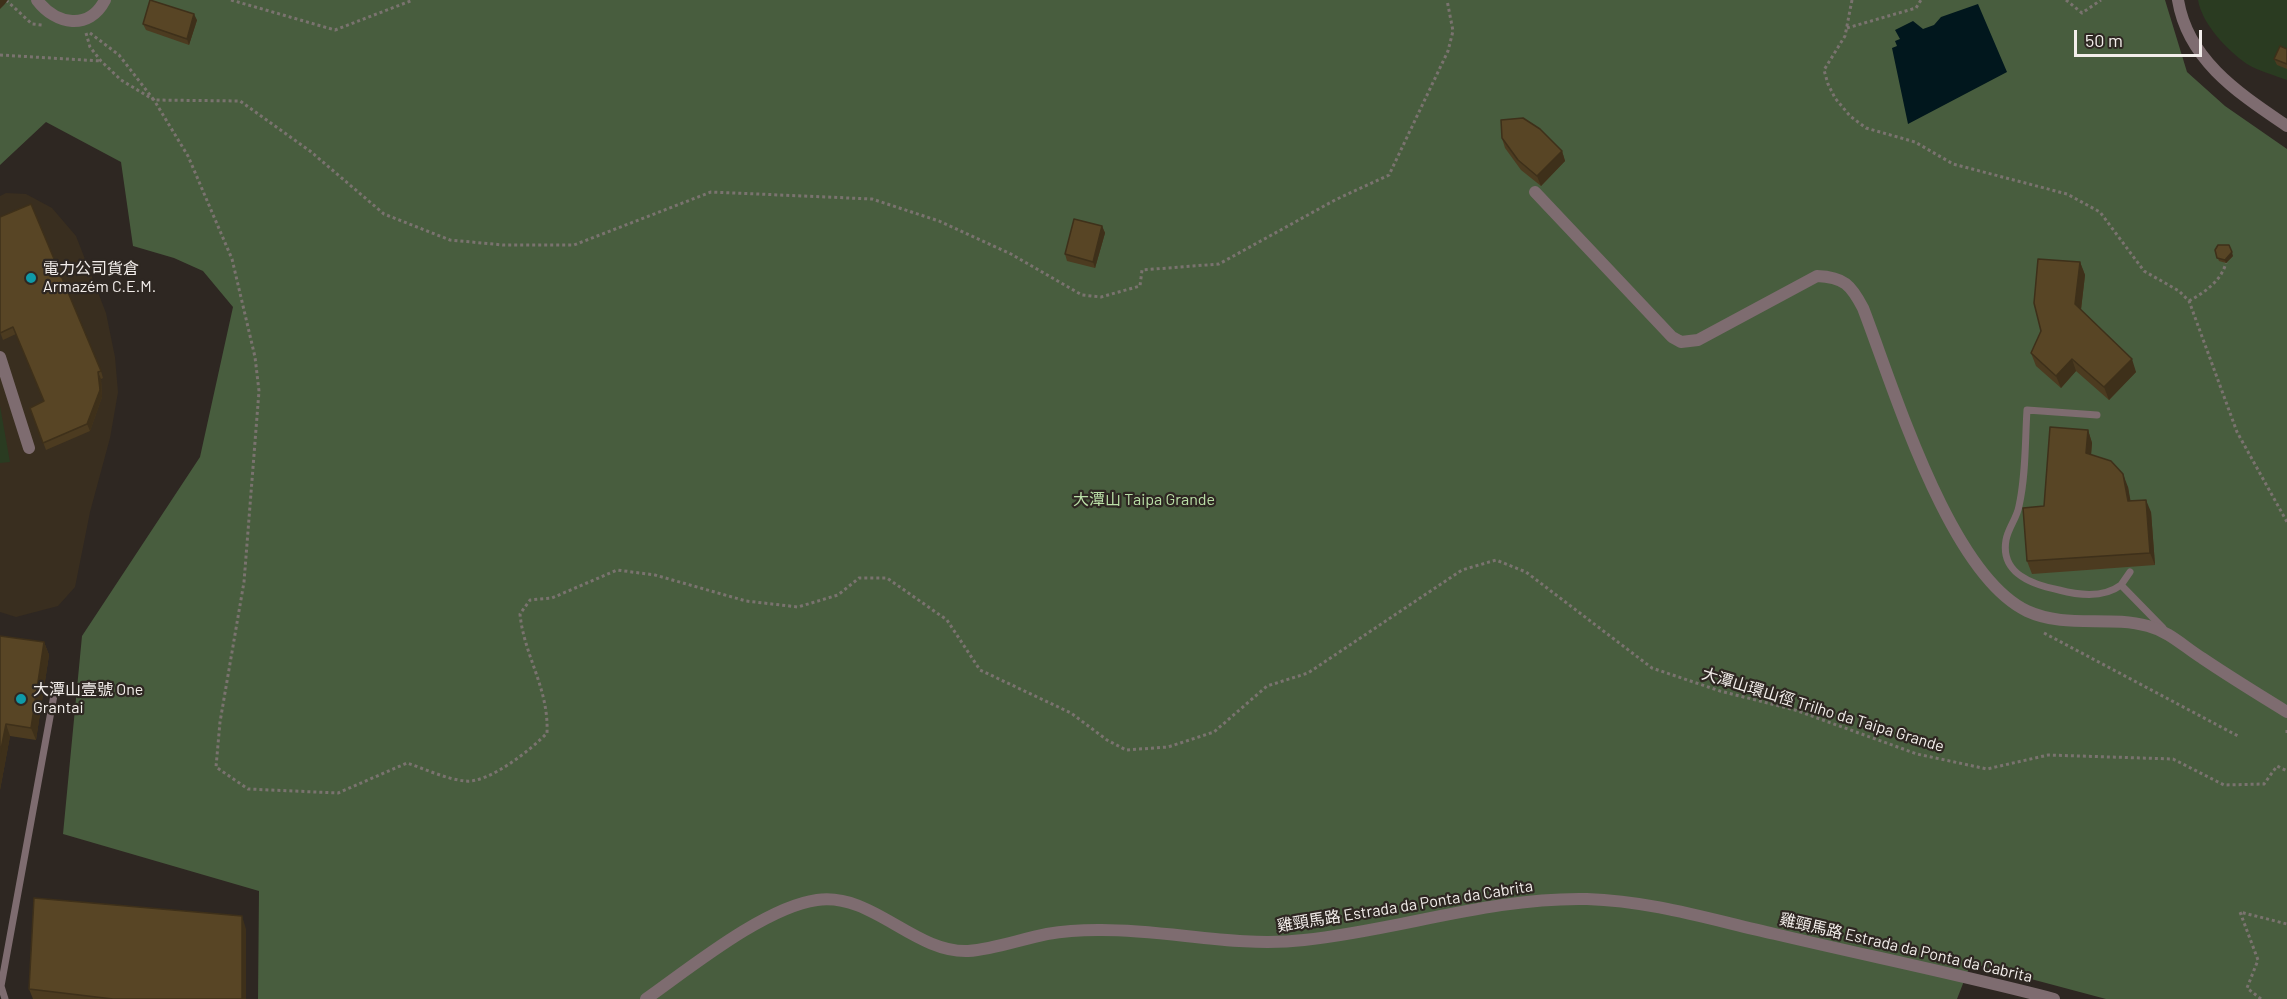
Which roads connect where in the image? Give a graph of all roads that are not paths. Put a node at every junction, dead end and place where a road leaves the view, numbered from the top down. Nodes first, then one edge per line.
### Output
1 (37, 0) edge
2 (105, 0) edge
3 (2178, 0) edge
4 (2287, 126) edge
5 (1535, 192) dead end
6 (0, 357) edge
7 (2097, 416) dead end
8 (29, 448) dead end
9 (2130, 572) edge
10 (2121, 585) junction
11 (2167, 632) junction
12 (54, 695) dead end
13 (2287, 712) edge
14 (5, 999) edge
15 (646, 999) edge
16 (2054, 999) edge

1 - 2 street
3 - 4 street
5 - 11 street
6 - 8 street
7 - 10 lane
9 - 10 lane
10 - 11 lane
11 - 13 street
12 - 14 lane
15 - 16 street, 雞頸馬路 Estrada da Ponta da Cabrita

